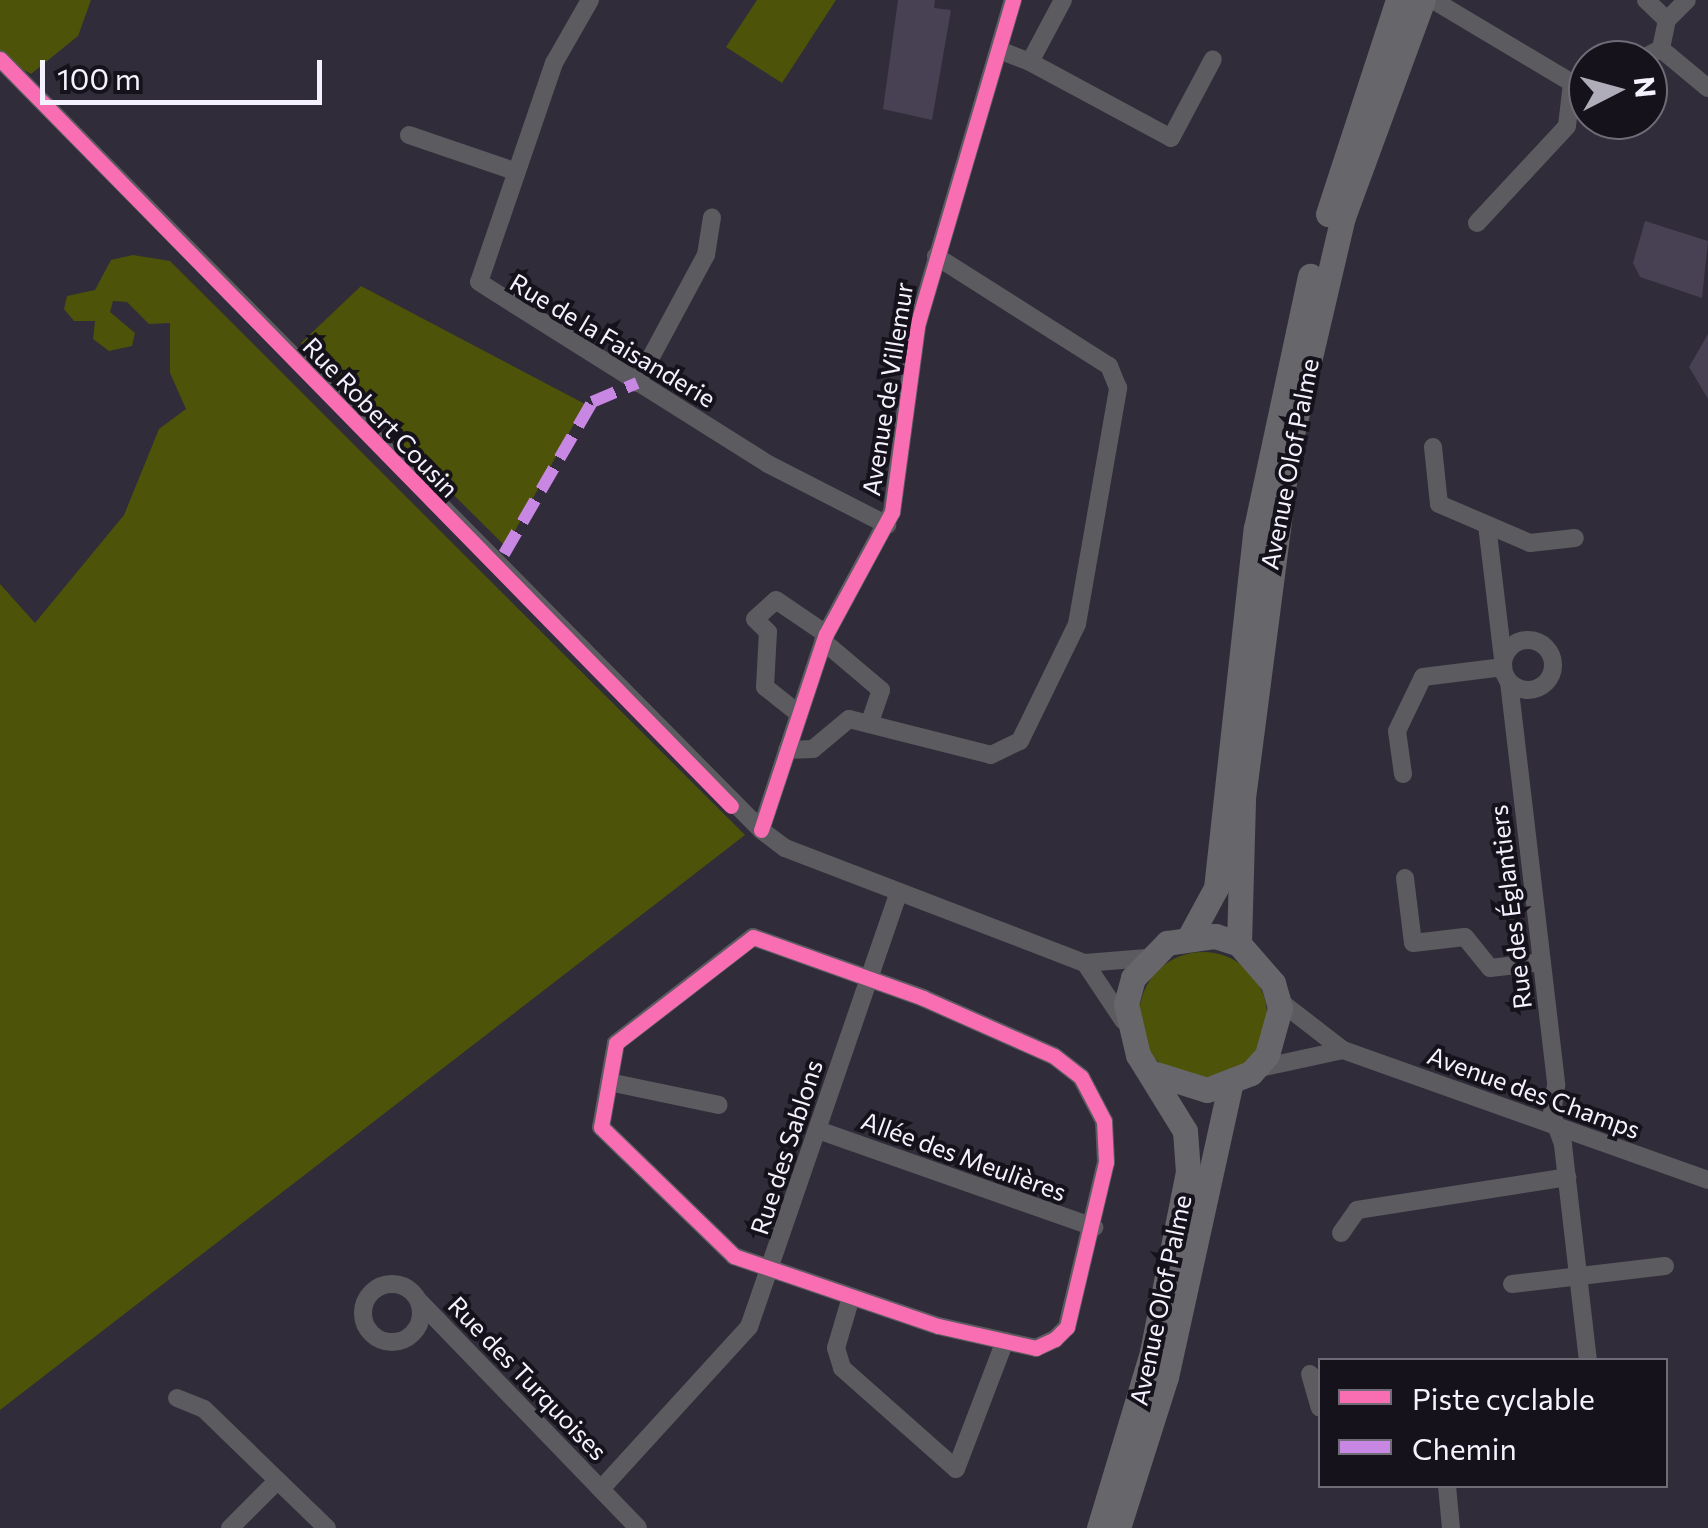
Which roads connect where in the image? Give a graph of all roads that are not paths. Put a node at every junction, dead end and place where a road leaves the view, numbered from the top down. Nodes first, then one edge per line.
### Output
1 (590, 0) edge
2 (1013, 0) edge
3 (1063, 0) edge
4 (1398, 0) edge
5 (1423, 0) edge
6 (1433, 0) edge
7 (1646, 0) edge
8 (1687, 0) edge
9 (1667, 20) junction
10 (1663, 40) edge
11 (999, 50) junction
12 (1668, 55) edge
13 (0, 59) edge
14 (1213, 59) dead end
15 (1030, 62) junction
16 (1568, 75) edge
17 (1708, 88) edge
18 (1568, 126) edge
19 (409, 134) dead end
20 (514, 171) junction
21 (712, 218) dead end
22 (1477, 223) dead end
23 (936, 256) junction
24 (637, 383) junction
25 (1433, 447) dead end
26 (886, 525) junction
27 (1488, 525) junction
28 (1575, 538) dead end
29 (825, 638) junction
30 (1505, 670) junction
31 (798, 714) junction
32 (868, 724) junction
33 (787, 750) junction
34 (1403, 774) dead end
35 (760, 830) junction
36 (1405, 878) dead end
37 (899, 892) junction
38 (1190, 936) junction
39 (1240, 944) junction
40 (1147, 958) junction
41 (1086, 962) junction
42 (1542, 962) junction
43 (869, 975) junction
44 (1278, 999) junction
45 (1128, 1030) junction
46 (1344, 1050) junction
47 (1156, 1074) junction
48 (1240, 1079) junction
49 (609, 1082) junction
50 (719, 1105) dead end
51 (1556, 1125) junction
52 (818, 1130) junction
53 (1567, 1178) junction
54 (1708, 1180) edge
55 (1094, 1226) junction
56 (1341, 1233) dead end
57 (1664, 1266) dead end
58 (771, 1270) junction
59 (1579, 1276) junction
60 (1512, 1284) dead end
61 (851, 1297) junction
62 (419, 1300) dead end
63 (1006, 1341) junction
64 (1588, 1358) edge
65 (1310, 1374) dead end
66 (177, 1398) dead end
67 (1318, 1401) edge
68 (277, 1481) junction
69 (1447, 1488) edge
70 (601, 1489) junction
71 (230, 1528) edge
72 (327, 1528) edge
73 (638, 1528) edge
74 (1099, 1528) edge
75 (1118, 1528) edge
76 (1451, 1528) edge

1 - 20 street, Rue de la Faisanderie
2 - 11 street, Avenue de Villemur
3 - 15 street
4 - 38 main road, Avenue Olof Palme
5 - 39 main road, Avenue Olof Palme
6 - 16 street
7 - 9 street
8 - 9 street
9 - 10 street
11 - 15 street
11 - 23 street, Avenue de Villemur
12 - 17 street
13 - 35 street, Rue Robert Cousin
14 - 15 street
18 - 22 street
19 - 20 street
20 - 24 street, Rue de la Faisanderie
21 - 24 street
23 - 26 street, Avenue de Villemur
23 - 32 street
24 - 26 street, Rue de la Faisanderie
25 - 27 street
26 - 29 street, Avenue de Villemur
27 - 28 street
27 - 30 street, Rue des Églantiers
29 - 31 street, Avenue de Villemur
29 - 31 street
29 - 32 street
30 - 34 street
30 - 42 street, Rue des Églantiers
31 - 33 street, Avenue de Villemur
32 - 33 street
33 - 35 street, Avenue de Villemur
35 - 37 street, Rue Robert Cousin
36 - 42 street
37 - 41 street, Rue Robert Cousin
37 - 43 street, Rue des Sablons
38 - 39 main road
38 - 40 main road
39 - 44 main road
40 - 41 street, Rue Robert Cousin
40 - 45 main road
41 - 45 street
42 - 51 street, Rue des Églantiers
43 - 49 street
43 - 52 street, Rue des Sablons
43 - 55 street
44 - 46 street, Avenue des Champs
44 - 48 main road, Avenue Olof Palme
45 - 47 main road, Avenue Olof Palme
46 - 48 street, Avenue des Champs
46 - 51 street, Avenue des Champs
47 - 48 main road
47 - 74 main road, Avenue Olof Palme
48 - 75 main road, Avenue Olof Palme
49 - 50 street
49 - 58 street
51 - 53 street, Rue des Églantiers
51 - 54 street, Avenue des Champs
52 - 55 street, Allée des Meulières
52 - 58 street, Rue des Sablons
53 - 56 street
53 - 59 street, Rue des Églantiers
55 - 63 street
57 - 59 street
58 - 61 street
58 - 70 street, Rue des Sablons
59 - 60 street
59 - 64 street, Rue des Églantiers
61 - 63 street
61 - 63 street
62 - 70 street, Rue des Turquoises
65 - 67 street
66 - 68 street
68 - 71 street
68 - 72 street
69 - 76 street
70 - 73 street

